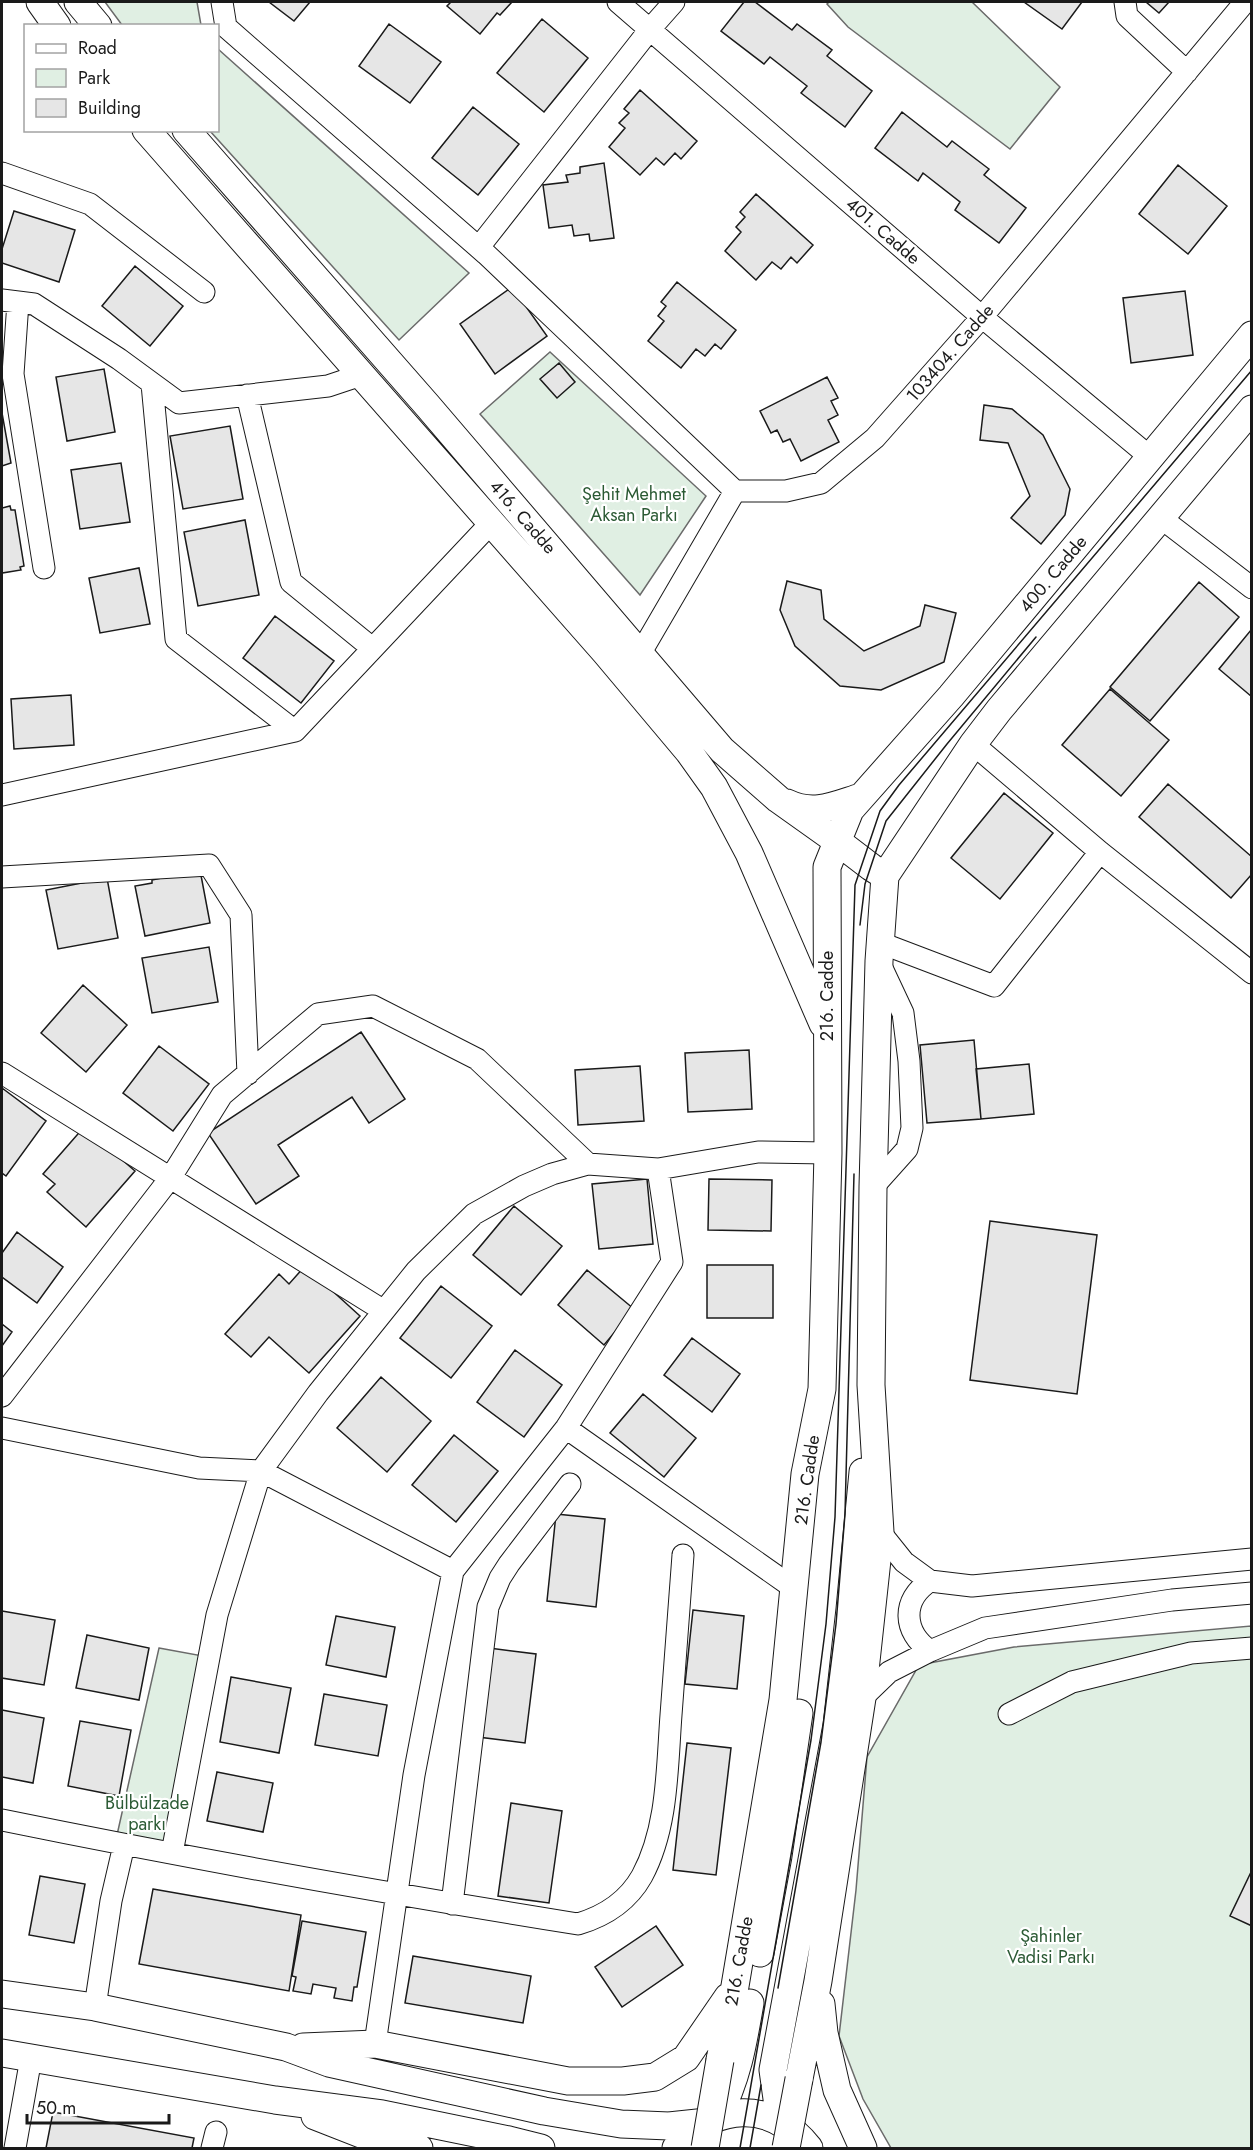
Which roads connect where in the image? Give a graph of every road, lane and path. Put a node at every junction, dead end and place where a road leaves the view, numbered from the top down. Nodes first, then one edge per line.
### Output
1 (40, 2) edge
2 (78, 2) edge
3 (222, 2) edge
4 (618, 2) edge
5 (675, 2) edge
6 (1125, 2) edge
7 (1245, 2) edge
8 (56, 24) edge
9 (96, 24) edge
10 (651, 28) junction
11 (1187, 72) junction
12 (148, 132) edge
13 (188, 132) edge
14 (2, 172) edge
15 (479, 247) junction
16 (204, 292) dead end
17 (10, 301) edge
18 (982, 317) junction
19 (1251, 335) edge
20 (361, 375) junction
21 (152, 384) junction
22 (247, 395) junction
23 (1251, 409) edge
24 (1150, 457) junction
25 (735, 491) junction
26 (1161, 518) junction
27 (491, 522) junction
28 (44, 568) dead end
29 (1251, 588) edge
30 (372, 648) junction
31 (640, 654) junction
32 (295, 731) junction
33 (974, 744) junction
34 (2, 795) edge
35 (778, 799) junction
36 (856, 803) junction
37 (837, 841) junction
38 (1100, 852) junction
39 (885, 876) junction
40 (2, 877) edge
41 (880, 952) junction
42 (1251, 973) edge
43 (827, 1032) junction
44 (2, 1072) edge
45 (248, 1074) junction
46 (828, 1153) junction
47 (588, 1164) junction
48 (658, 1169) junction
49 (171, 1177) junction
50 (873, 1187) junction
51 (384, 1311) junction
52 (871, 1384) junction
53 (822, 1389) junction
54 (2, 1396) edge
55 (2, 1428) edge
56 (566, 1428) junction
57 (261, 1471) junction
58 (570, 1484) dead end
59 (880, 1532) junction
60 (683, 1555) dead end
61 (1251, 1559) edge
62 (453, 1571) junction
63 (930, 1581) junction
64 (795, 1589) junction
65 (1251, 1593) edge
66 (1251, 1648) edge
67 (930, 1651) junction
68 (862, 1698) junction
69 (1009, 1714) dead end
70 (2, 1820) edge
71 (124, 1845) junction
72 (172, 1853) junction
73 (396, 1894) junction
74 (452, 1904) junction
75 (818, 1981) junction
76 (735, 1986) junction
77 (2, 1994) edge
78 (95, 2007) junction
79 (375, 2044) junction
80 (286, 2047) junction
81 (2, 2053) edge
82 (31, 2058) junction
83 (275, 2100) junction
84 (712, 2120) junction
85 (797, 2143) edge
86 (15, 2148) edge
87 (419, 2148) edge
88 (541, 2148) edge
89 (676, 2148) edge
90 (705, 2148) edge
91 (863, 2148) edge

1 - 8 main road
2 - 9 main road
3 - 15 street
4 - 10 street, 401. Cadde
5 - 10 street
6 - 11 street
7 - 11 street, 103404. Cadde
10 - 15 street
10 - 18 street, 401. Cadde
11 - 18 street, 103404. Cadde
12 - 20 main road
13 - 31 main road, 416. Cadde
14 - 16 street
15 - 25 street
17 - 21 street
17 - 28 street
18 - 24 street, 401. Cadde
18 - 25 street, 103404. Cadde
19 - 24 main road, 400. Cadde
20 - 22 street
20 - 27 main road
21 - 22 street
21 - 32 street
22 - 30 street
23 - 26 main road
24 - 36 main road, 400. Cadde
25 - 31 street
26 - 29 street
26 - 33 main road
27 - 30 street
27 - 43 main road
30 - 32 street
31 - 35 main road, 416. Cadde
32 - 34 street
33 - 38 street
33 - 39 main road
35 - 36 main road
35 - 37 main road, 416. Cadde
36 - 37 main road, 216. Cadde
37 - 39 main road, 416. Cadde
37 - 43 main road, 216. Cadde
38 - 41 street
38 - 42 street
39 - 41 main road
40 - 45 street
41 - 50 main road
41 - 50 street
43 - 46 main road, 216. Cadde
44 - 49 street
45 - 47 street
45 - 49 street
46 - 48 street
46 - 53 main road, 216. Cadde
47 - 48 street
47 - 51 street
48 - 56 street
49 - 51 street
49 - 54 street
50 - 52 main road
51 - 57 street
52 - 59 main road
52 - 85 main road
53 - 64 main road, 216. Cadde
53 - 84 main road
55 - 57 street
56 - 62 street
56 - 64 street
57 - 62 street
57 - 72 street
58 - 74 street
59 - 63 street
59 - 68 main road
60 - 74 street
61 - 63 street
62 - 73 street
63 - 67 street
64 - 76 main road, 216. Cadde
65 - 67 street
66 - 69 street
67 - 68 street
68 - 75 main road
70 - 71 street
71 - 72 street
71 - 78 street
72 - 73 street
73 - 74 street
73 - 79 street
75 - 85 main road, bridge
75 - 91 main road
76 - 79 main road
76 - 90 main road, 216. Cadde, bridge
77 - 78 main road
78 - 80 main road
79 - 80 main road
80 - 84 main road
81 - 82 main road
82 - 83 main road
82 - 86 street
83 - 87 main road
83 - 88 main road
84 - 85 main road
84 - 89 main road

